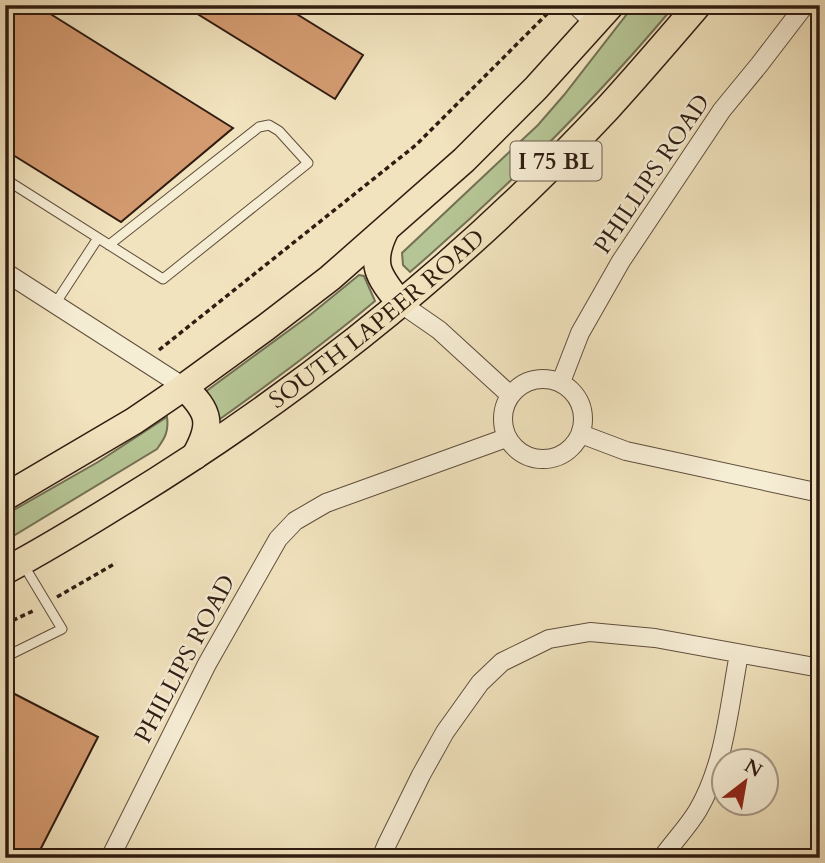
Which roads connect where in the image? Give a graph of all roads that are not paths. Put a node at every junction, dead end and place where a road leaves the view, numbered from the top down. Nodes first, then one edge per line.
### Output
1 (569, 5) edge
2 (611, 5) edge
3 (698, 5) edge
4 (805, 5) edge
5 (592, 27) junction
6 (5, 179) edge
7 (386, 230) junction
8 (98, 238) junction
9 (109, 245) junction
10 (5, 272) edge
11 (400, 303) junction
12 (55, 304) junction
13 (561, 382) junction
14 (184, 387) junction
15 (509, 394) junction
16 (581, 434) junction
17 (506, 438) junction
18 (195, 456) junction
19 (820, 493) edge
20 (5, 497) edge
21 (13, 566) edge
22 (739, 654) junction
23 (5, 657) edge
24 (820, 668) edge
25 (110, 858) edge
26 (381, 858) edge
27 (662, 858) edge

1 - 5 lane
2 - 5 main road, I 75 BL
3 - 11 main road, SOUTH LAPEER ROAD / I 75 BL
4 - 13 street, PHILLIPS ROAD
5 - 7 main road, I 75 BL
6 - 8 lane
7 - 11 main road
7 - 14 main road, I 75 BL
8 - 9 lane
8 - 12 lane
9 - 9 lane
10 - 12 street
11 - 15 street
11 - 18 main road, SOUTH LAPEER ROAD / I 75 BL
12 - 14 street
13 - 15 street
13 - 16 street
14 - 18 main road
14 - 20 main road, I 75 BL
15 - 17 street
16 - 17 street
16 - 19 street
17 - 25 street, PHILLIPS ROAD
18 - 21 main road, SOUTH LAPEER ROAD / I 75 BL
21 - 23 lane
22 - 24 street
22 - 26 street
22 - 27 street

